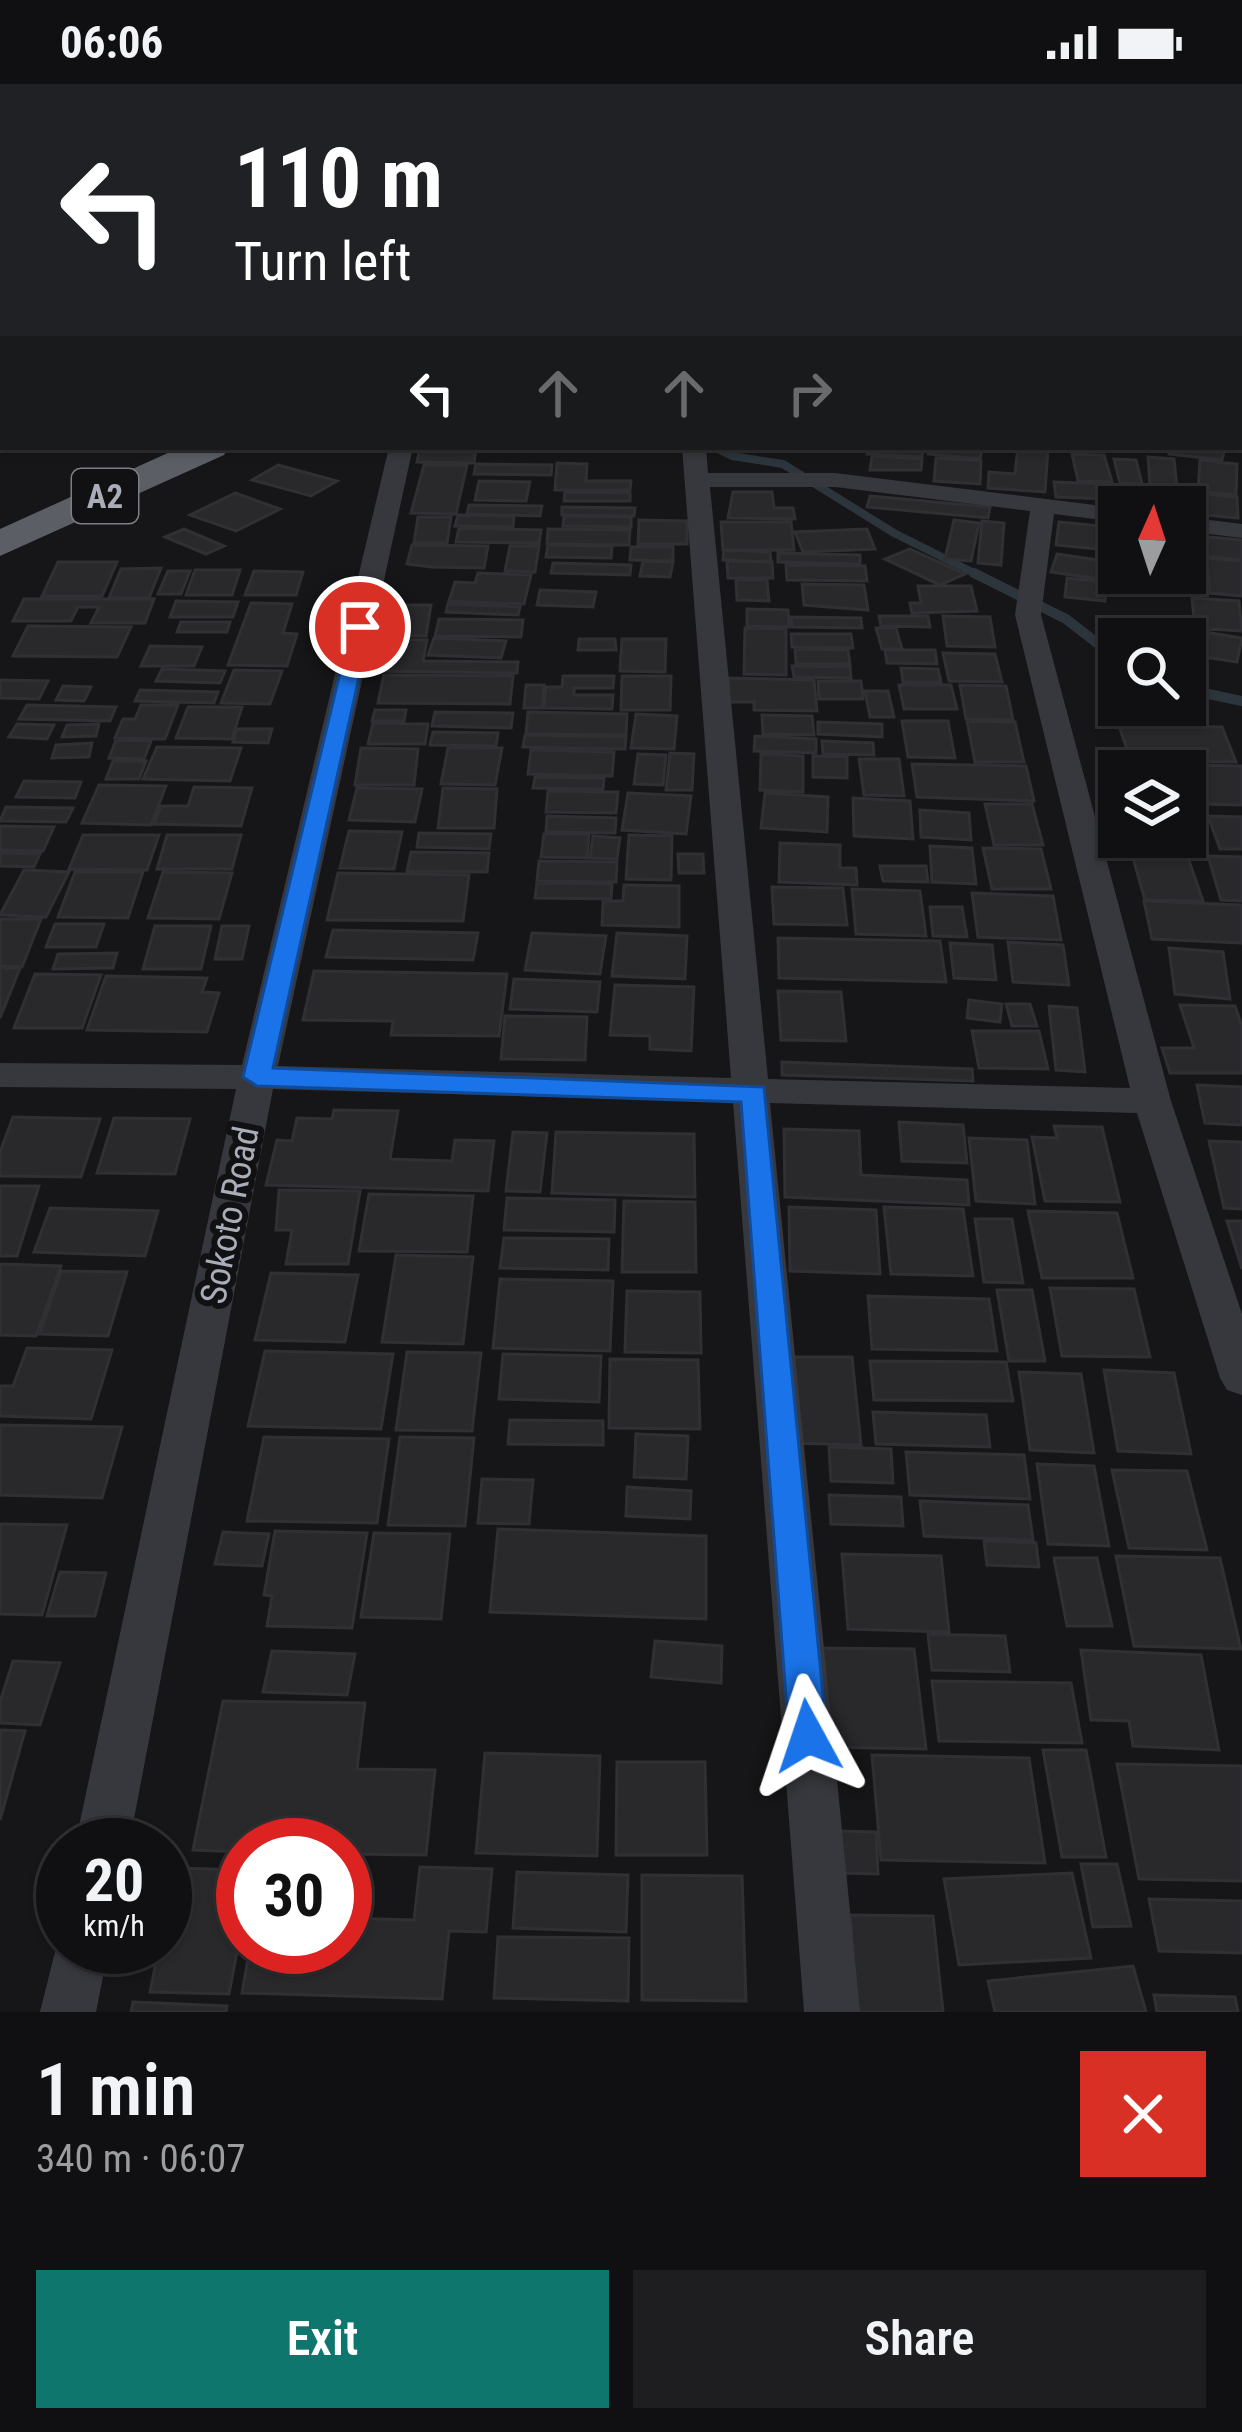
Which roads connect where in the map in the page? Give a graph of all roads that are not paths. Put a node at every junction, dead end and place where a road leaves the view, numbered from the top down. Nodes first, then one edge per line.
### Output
1 (162, 450) edge
2 (204, 450) edge
3 (400, 450) edge
4 (696, 464) edge
5 (1043, 506) junction
6 (1098, 513) edge
7 (0, 524) edge
8 (1206, 527) edge
9 (1242, 531) edge
10 (0, 544) edge
11 (0, 1076) edge
12 (257, 1077) junction
13 (754, 1093) junction
14 (1152, 1101) junction
15 (1242, 1378) edge
16 (107, 1818) edge
17 (76, 1974) edge
18 (68, 2012) edge
19 (832, 2012) edge

1 - 7 highway, A2
2 - 10 highway, A2
3 - 12 street, Sokoto Road
4 - 5 street
4 - 13 street
5 - 6 street
5 - 14 street
8 - 9 street
11 - 12 street
12 - 13 street
12 - 16 street, Sokoto Road
13 - 14 street
13 - 19 street
14 - 15 street
17 - 18 street

